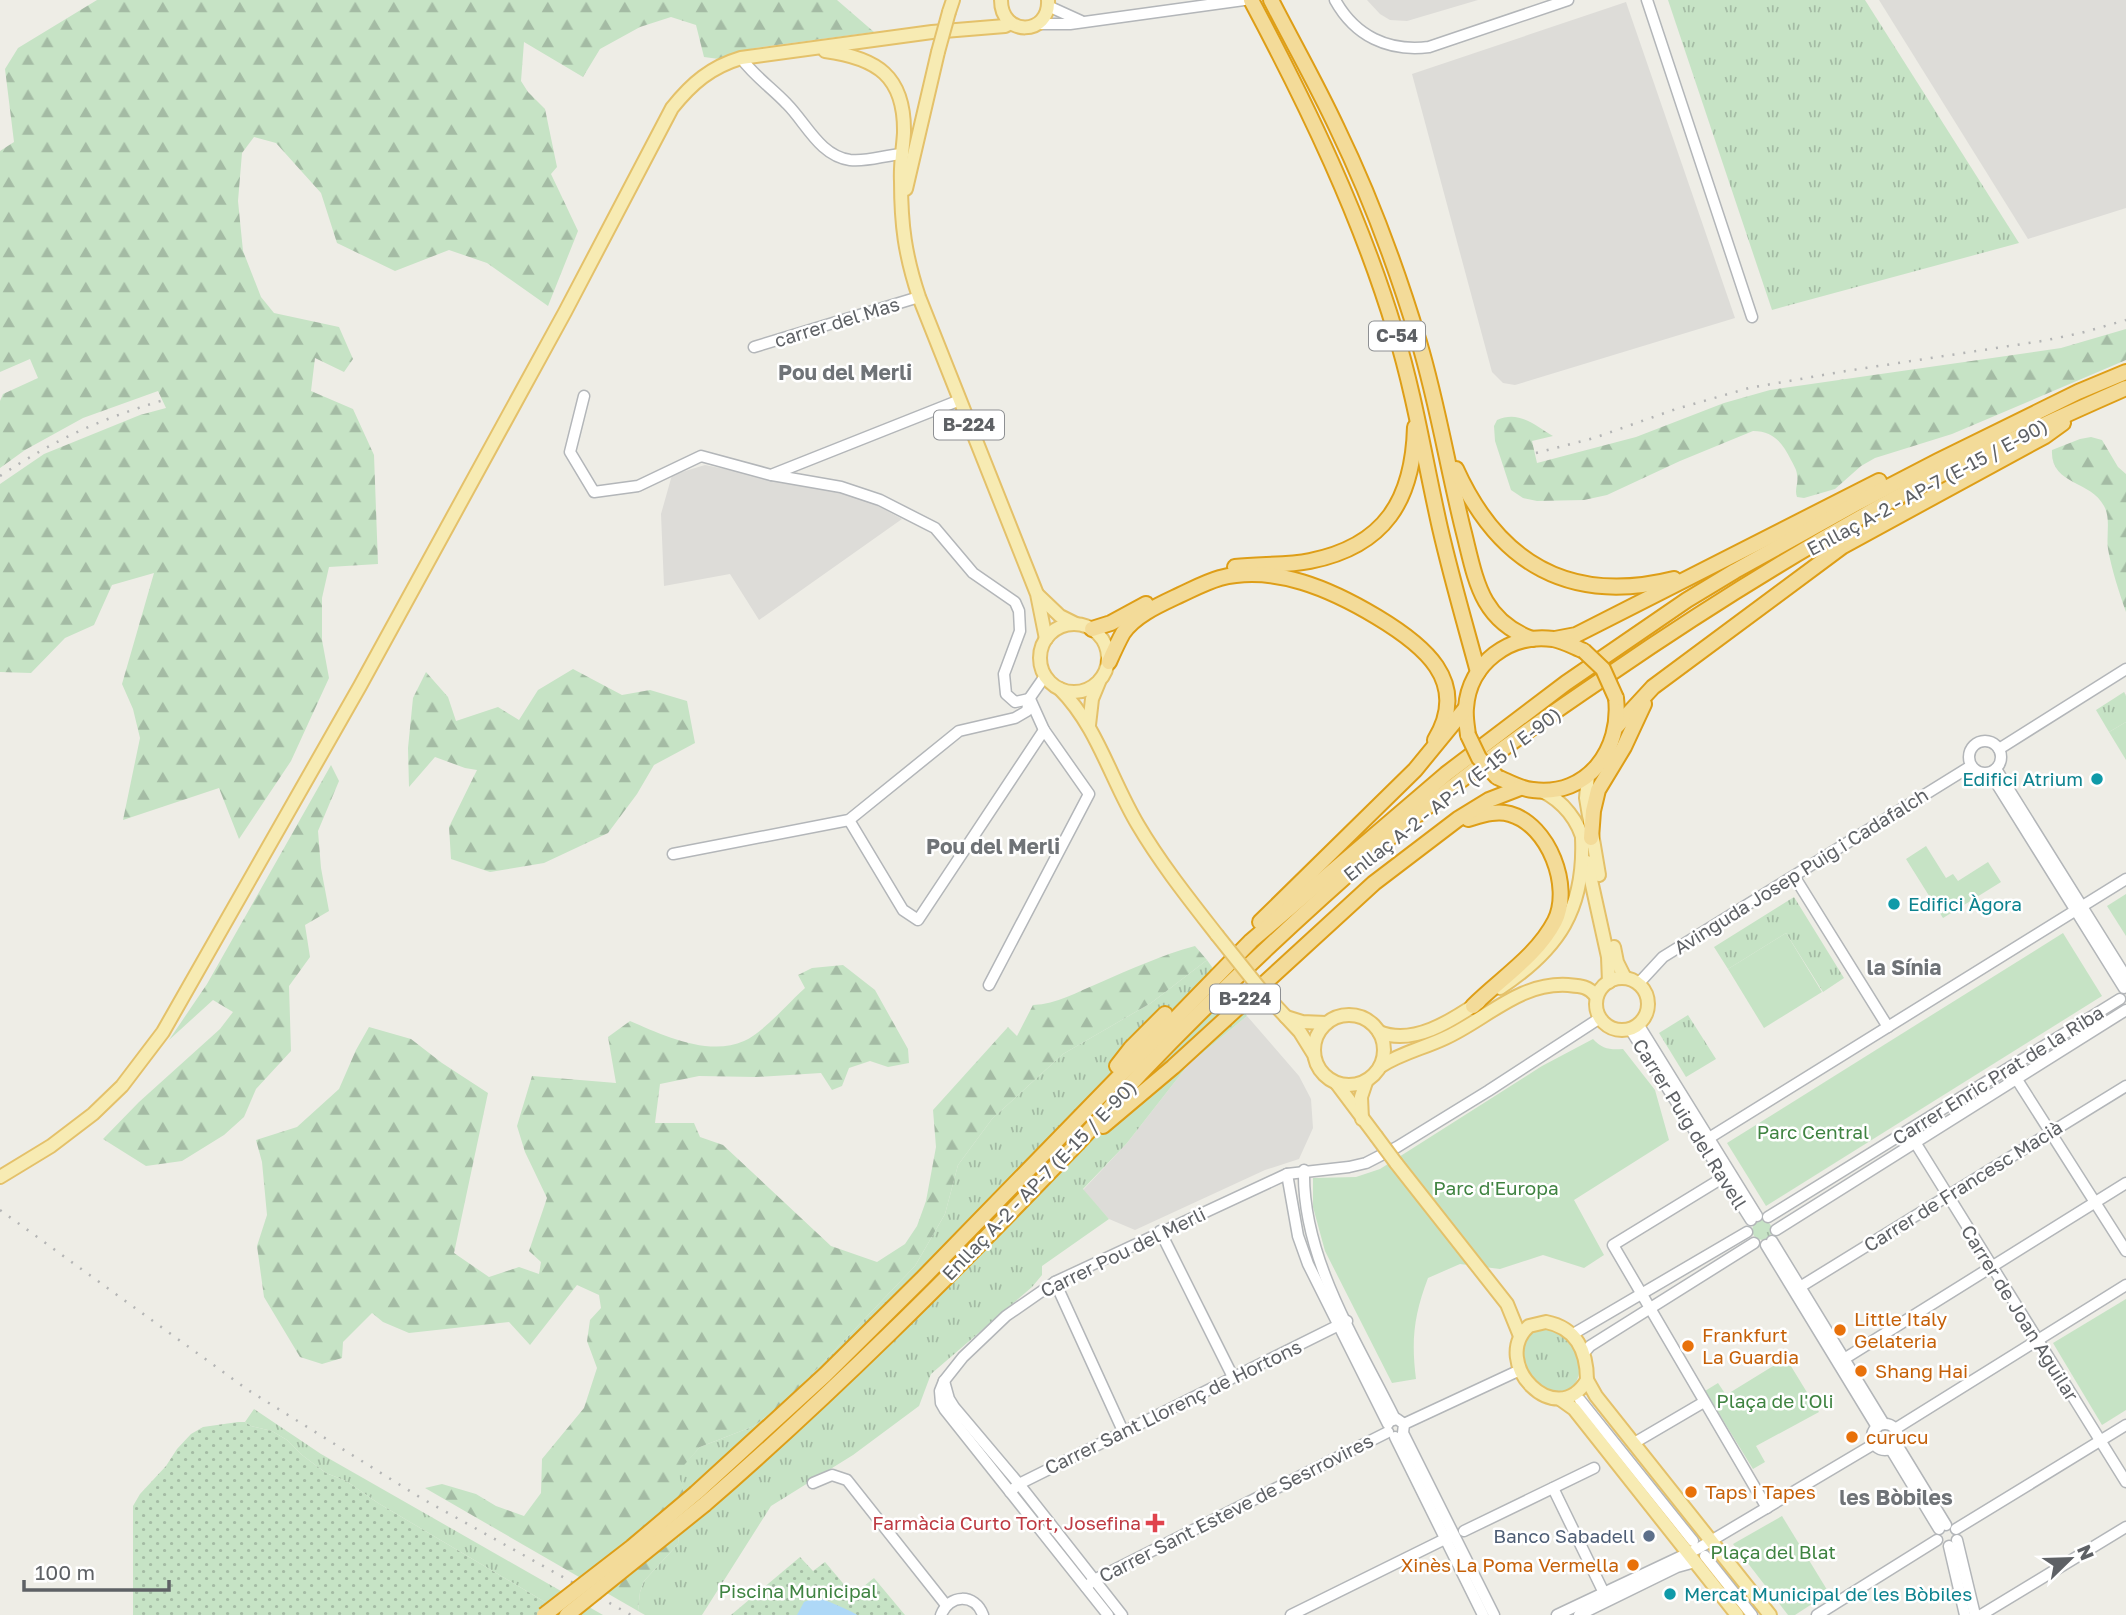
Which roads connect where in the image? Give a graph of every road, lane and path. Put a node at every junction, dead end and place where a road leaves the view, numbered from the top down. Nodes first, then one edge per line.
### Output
1 (1244, 0) edge
2 (1251, 0) edge
3 (1335, 0) edge
4 (1568, 0) edge
5 (1647, 0) edge
6 (1048, 3) edge
7 (1001, 4) edge
8 (951, 6) edge
9 (1275, 6) edge
10 (1082, 21) junction
11 (1011, 23) junction
12 (1037, 24) junction
13 (977, 28) junction
14 (808, 49) junction
15 (741, 58) junction
16 (903, 155) junction
17 (902, 206) junction
18 (919, 297) junction
19 (1752, 317) dead end
20 (754, 347) dead end
21 (2126, 372) edge
22 (2126, 388) edge
23 (2078, 392) junction
24 (584, 396) dead end
25 (1414, 398) junction
26 (960, 400) junction
27 (2086, 405) junction
28 (1444, 444) junction
29 (771, 475) junction
30 (1696, 574) junction
31 (1037, 594) junction
32 (1076, 624) junction
33 (1092, 629) junction
34 (1046, 639) junction
35 (1532, 639) junction
36 (1555, 639) junction
37 (1109, 662) junction
38 (2126, 669) edge
39 (1478, 672) junction
40 (1045, 676) junction
41 (1099, 682) junction
42 (1654, 687) junction
43 (1060, 690) junction
44 (1029, 699) junction
45 (1465, 709) junction
46 (1089, 725) junction
47 (1617, 726) junction
48 (1045, 730) junction
49 (1999, 749) junction
50 (1971, 766) junction
51 (1415, 770) junction
52 (1993, 771) junction
53 (1588, 775) junction
54 (1520, 788) junction
55 (1542, 791) junction
56 (849, 820) junction
57 (1587, 838) junction
58 (1425, 844) junction
59 (673, 854) dead end
60 (1794, 876) junction
61 (2126, 879) edge
62 (2078, 908) junction
63 (1625, 978) junction
64 (1609, 982) junction
65 (1638, 984) junction
66 (2125, 984) edge
67 (989, 985) dead end
68 (1596, 996) junction
69 (2120, 999) junction
70 (1473, 1006) junction
71 (2126, 1010) edge
72 (1283, 1016) junction
73 (1600, 1018) junction
74 (1326, 1023) junction
75 (1634, 1026) junction
76 (1888, 1027) junction
77 (1379, 1032) junction
78 (1313, 1053) junction
79 (1381, 1066) junction
80 (2009, 1067) junction
81 (2017, 1080) junction
82 (1366, 1082) junction
83 (1337, 1084) junction
84 (2126, 1086) edge
85 (1362, 1119) junction
86 (1908, 1131) junction
87 (2049, 1132) junction
88 (1709, 1138) junction
89 (1915, 1143) junction
90 (1054, 1144) junction
91 (1066, 1155) junction
92 (1304, 1170) junction
93 (1287, 1174) junction
94 (0, 1177) edge
95 (1724, 1177) junction
96 (2126, 1183) edge
97 (1947, 1197) junction
98 (2095, 1202) junction
99 (1768, 1217) junction
100 (1754, 1218) junction
101 (1776, 1230) junction
102 (1160, 1231) junction
103 (1747, 1232) junction
104 (1754, 1243) junction
105 (1769, 1243) junction
106 (2126, 1251) edge
107 (1992, 1268) junction
108 (1055, 1282) junction
109 (2126, 1285) edge
110 (1800, 1287) junction
111 (1642, 1295) junction
112 (1507, 1304) junction
113 (1649, 1309) junction
114 (1342, 1323) junction
115 (1535, 1323) junction
116 (1573, 1334) junction
117 (1521, 1336) junction
118 (2039, 1339) junction
119 (1584, 1353) junction
120 (1844, 1359) junction
121 (1520, 1370) junction
122 (1233, 1377) junction
123 (1587, 1380) junction
124 (944, 1381) junction
125 (1560, 1399) junction
126 (1580, 1400) dead end
127 (1704, 1402) junction
128 (1880, 1425) junction
129 (2126, 1425) edge
130 (1396, 1428) junction
131 (1895, 1429) junction
132 (1124, 1431) junction
133 (2100, 1441) junction
134 (1634, 1443) junction
135 (1874, 1444) junction
136 (1893, 1446) junction
137 (1594, 1468) dead end
138 (2126, 1482) edge
139 (813, 1483) dead end
140 (1019, 1484) junction
141 (1553, 1488) junction
142 (1010, 1492) junction
143 (700, 1499) junction
144 (1767, 1508) junction
145 (1942, 1527) junction
146 (2126, 1527) edge
147 (1454, 1535) junction
148 (1954, 1538) junction
149 (1937, 1540) junction
150 (1693, 1541) dead end
151 (1712, 1541) junction
152 (1696, 1557) junction
153 (1090, 1583) junction
154 (1604, 1593) junction
155 (943, 1610) edge
156 (544, 1615) edge
157 (567, 1615) edge
158 (983, 1615) edge
159 (1108, 1615) edge
160 (1122, 1615) edge
161 (1292, 1615) edge
162 (1483, 1615) edge
163 (1494, 1615) edge
164 (1557, 1615) edge
165 (1579, 1615) edge
166 (1737, 1615) edge
167 (1752, 1615) edge
168 (1770, 1615) edge
169 (1817, 1615) edge
170 (1965, 1615) edge
171 (1975, 1615) edge
172 (1981, 1615) edge

1 - 10 street
2 - 25 highway, C-54
3 - 4 street
5 - 19 street
6 - 10 street
6 - 12 main road
7 - 11 main road
7 - 13 main road
8 - 17 main road, B-224, bridge
9 - 28 highway, C-54 / C-54
10 - 12 street
11 - 12 main road
11 - 13 main road
13 - 14 main road
14 - 15 main road
14 - 16 main road
15 - 16 street
15 - 94 main road
16 - 17 main road
17 - 18 main road, B-224
18 - 20 street, carrer del Mas
18 - 26 main road, B-224
21 - 23 highway, Enllaç A-2 - AP-7 (E-15 / E-90)
22 - 27 highway, Enllaç A-2 - AP-7 (E-15 / E-90)
23 - 30 highway
23 - 90 highway, Enllaç A-2 - AP-7 (E-15 / E-90)
24 - 29 street
25 - 33 highway
25 - 39 highway, C-54
26 - 29 street
26 - 31 main road, B-224
27 - 42 highway
27 - 91 highway, Enllaç A-2 - AP-7 (E-15 / E-90)
28 - 30 highway
28 - 35 highway, C-54 / C-54
29 - 44 street
30 - 36 highway
31 - 32 main road, B-224
31 - 34 main road, B-224
32 - 33 main road, B-224
32 - 34 main road
33 - 37 main road
34 - 40 main road, B-224
35 - 36 highway, C-54 / C-54
35 - 39 highway, C-54 / C-54
36 - 47 highway, C-54 / C-54, bridge
37 - 41 main road
37 - 51 highway
38 - 49 street
39 - 45 highway, C-54 / C-54
40 - 43 main road, B-224
40 - 44 street
41 - 43 main road
41 - 46 main road
42 - 47 highway
42 - 57 highway
43 - 46 main road, B-224
44 - 48 street
44 - 56 street
45 - 51 highway
45 - 54 highway, C-54 / C-54, bridge
46 - 72 main road, B-224, bridge
47 - 53 highway, C-54 / C-54
48 - 56 street
48 - 67 street
49 - 50 street
49 - 52 street
50 - 52 street
50 - 60 street, Avinguda Josep Puig i Cadafalch
51 - 90 highway
52 - 62 street
53 - 55 highway, C-54 / C-54
53 - 57 main road
54 - 55 highway, C-54 / C-54
54 - 58 highway
55 - 57 main road
56 - 59 street
57 - 63 main road
57 - 64 main road
57 - 70 main road
58 - 70 highway
58 - 91 highway, B-224
60 - 65 street, Avinguda Josep Puig i Cadafalch
60 - 76 street
61 - 62 street
62 - 66 street
62 - 76 street
63 - 64 main road
63 - 65 main road
64 - 68 main road
65 - 75 main road
66 - 69 street
68 - 73 main road
68 - 79 main road
69 - 71 street
69 - 80 street, Carrer Enric Prat de la Riba
70 - 77 main road, B-224
71 - 81 street, Carrer Enric Prat de la Riba
72 - 74 main road, B-224
72 - 78 main road, B-224
73 - 75 main road
73 - 92 street, Carrer Pou del Merli
74 - 77 main road, B-224
74 - 78 main road
75 - 88 street, Carrer Puig del Ravell
75 - 95 street, Carrer Puig del Ravell
76 - 88 street
77 - 79 main road
78 - 83 main road, B-224
79 - 82 main road
80 - 81 street
80 - 86 street, Carrer Enric Prat de la Riba
81 - 87 street
81 - 89 street, Carrer Enric Prat de la Riba
82 - 83 main road
82 - 85 main road
83 - 85 main road, B-224
84 - 87 street, Carrer de Francesc Macià
85 - 112 main road, B-224, bridge
86 - 89 street, Carrer de Joan Aguilar
86 - 99 street, Carrer Enric Prat de la Riba
87 - 97 street, Carrer de Francesc Macià
87 - 98 street
88 - 100 street, Carrer Puig del Ravell
89 - 97 street, Carrer de Joan Aguilar
89 - 101 street, Carrer Enric Prat de la Riba
90 - 143 highway, Enllaç A-2 - AP-7 (E-15 / E-90)
91 - 143 highway, Enllaç A-2 - AP-7 (E-15 / E-90)
92 - 93 street, Carrer Pou del Merli
92 - 114 street
93 - 102 street, Carrer Pou del Merli
93 - 114 street
95 - 100 street, Carrer Puig del Ravell
95 - 111 street
96 - 98 street
97 - 107 street, Carrer de Joan Aguilar
97 - 110 street, Carrer de Francesc Macià
98 - 106 street
98 - 107 street
99 - 100 street
99 - 101 street
100 - 103 street
101 - 105 street
102 - 108 street, Carrer Pou del Merli
102 - 122 street
103 - 104 street
103 - 111 street
104 - 105 street
104 - 113 street
105 - 110 street
105 - 128 street
107 - 118 street, Carrer de Joan Aguilar
107 - 120 street
108 - 124 street, Carrer Pou del Merli
108 - 132 street
109 - 118 street
110 - 120 street
111 - 113 street
111 - 116 street
112 - 115 main road, B-224
112 - 117 main road, B-224
113 - 119 street
113 - 127 street
114 - 122 street, Carrer Sant Llorenç de Hortons
114 - 130 street
115 - 116 main road, B-224
115 - 117 main road
116 - 119 main road
117 - 121 main road, B-224
118 - 131 street
118 - 133 street, Carrer de Joan Aguilar
119 - 123 main road
120 - 128 street
121 - 125 main road
121 - 130 street, Carrer Sant Esteve de Sesrrovires
122 - 132 street, Carrer Sant Llorenç de Hortons
123 - 125 main road
123 - 134 main road
124 - 140 street
124 - 142 street
125 - 152 main road
126 - 150 street
127 - 134 street
127 - 144 street
128 - 131 street
128 - 135 street
129 - 133 street
130 - 147 street
130 - 153 street, Carrer Sant Esteve de Sesrrovires
131 - 136 street
132 - 140 street, Carrer Sant Llorenç de Hortons
133 - 138 street, Carrer de Joan Aguilar
133 - 148 street
134 - 151 main road
135 - 136 street
135 - 144 street
136 - 145 street
137 - 141 street
139 - 155 street
140 - 142 street, Carrer Sant Llorenç de Hortons
140 - 153 street
141 - 147 street
141 - 154 street
142 - 153 street
143 - 156 highway, Enllaç A-2 - AP-7 (E-15 / E-90), bridge
143 - 157 highway, Enllaç A-2 - AP-7 (E-15 / E-90), bridge
144 - 151 street
145 - 148 street
145 - 149 street
146 - 172 street
147 - 161 street
147 - 162 street
147 - 163 street
148 - 149 street
148 - 170 street
148 - 171 street
149 - 169 street
151 - 152 street
151 - 168 main road
152 - 154 street
152 - 165 street
152 - 166 main road
152 - 167 street
153 - 159 street
153 - 160 street
154 - 164 street
155 - 158 street

